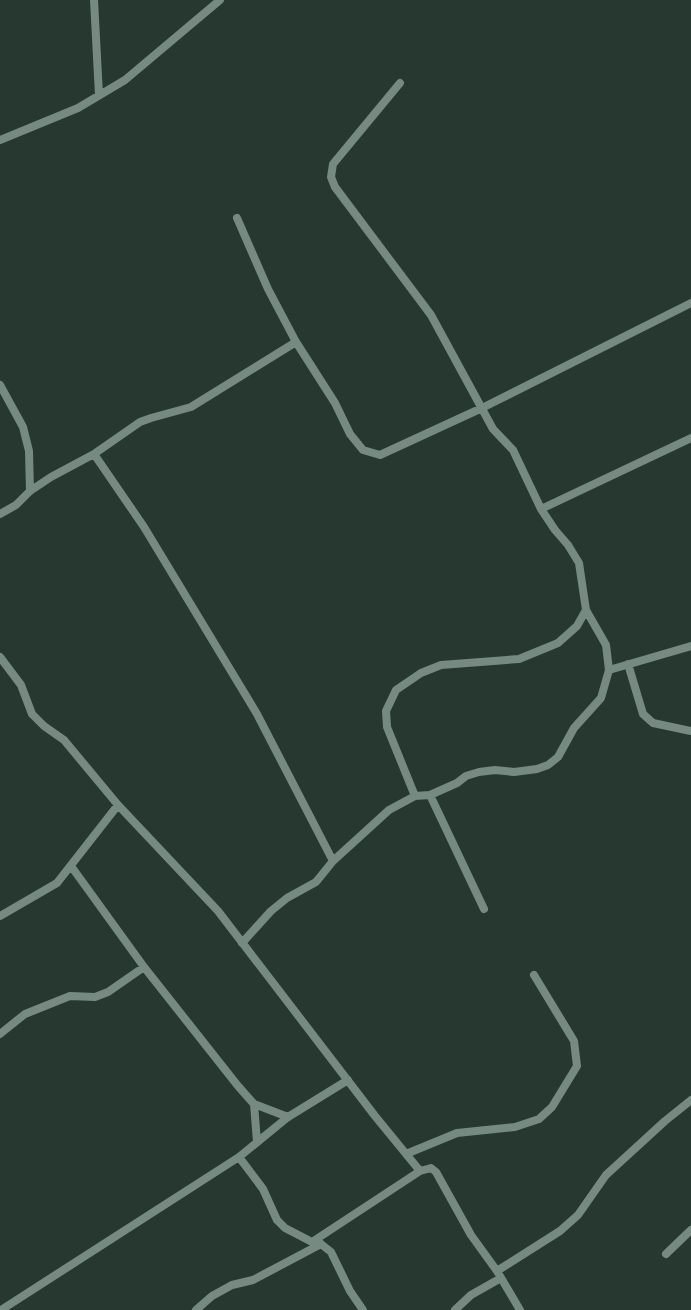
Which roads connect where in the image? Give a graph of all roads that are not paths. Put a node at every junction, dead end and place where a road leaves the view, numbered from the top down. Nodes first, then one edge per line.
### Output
1 (94, 0) edge
2 (220, 0) edge
3 (400, 83) dead end
4 (99, 95) junction
5 (0, 140) edge
6 (237, 218) dead end
7 (691, 303) edge
8 (296, 342) junction
9 (0, 385) edge
10 (482, 408) junction
11 (691, 438) edge
12 (94, 454) junction
13 (30, 491) junction
14 (541, 509) junction
15 (0, 514) edge
16 (586, 610) junction
17 (691, 646) edge
18 (0, 657) edge
19 (628, 664) junction
20 (610, 670) junction
21 (691, 731) edge
22 (430, 795) junction
23 (415, 796) junction
24 (118, 805) junction
25 (332, 861) junction
26 (71, 866) junction
27 (484, 909) dead end
28 (0, 916) edge
29 (242, 943) junction
30 (144, 967) junction
31 (534, 975) dead end
32 (0, 1034) edge
33 (348, 1080) junction
34 (691, 1100) edge
35 (254, 1104) junction
36 (288, 1117) junction
37 (257, 1142) junction
38 (406, 1154) junction
39 (239, 1157) junction
40 (420, 1171) junction
41 (691, 1230) edge
42 (312, 1242) junction
43 (321, 1244) junction
44 (666, 1254) dead end
45 (499, 1274) junction
46 (1, 1310) edge
47 (196, 1310) edge
48 (362, 1310) edge
49 (455, 1310) edge
50 (520, 1310) edge

1 - 4 street
2 - 4 street
3 - 10 street
4 - 5 street
6 - 8 street
7 - 10 street
8 - 10 street
8 - 12 street
9 - 13 street
10 - 14 street
11 - 14 street
12 - 13 street
12 - 25 street
13 - 15 street
14 - 16 street
16 - 20 street
16 - 23 street
17 - 19 street
18 - 24 street
19 - 20 street
19 - 21 street
20 - 22 street
22 - 23 street
22 - 27 street
23 - 25 street
24 - 26 street
24 - 29 street
25 - 29 street
26 - 28 street
26 - 30 street
29 - 33 street
30 - 32 street
30 - 35 street
31 - 38 street
33 - 36 street
33 - 38 street
34 - 45 street
35 - 36 street
35 - 37 street
36 - 37 street
37 - 39 street
38 - 40 street
39 - 42 street
39 - 46 street
40 - 42 street
40 - 45 street
41 - 44 street
42 - 43 street
43 - 47 street
43 - 48 street
45 - 49 street
45 - 50 street

